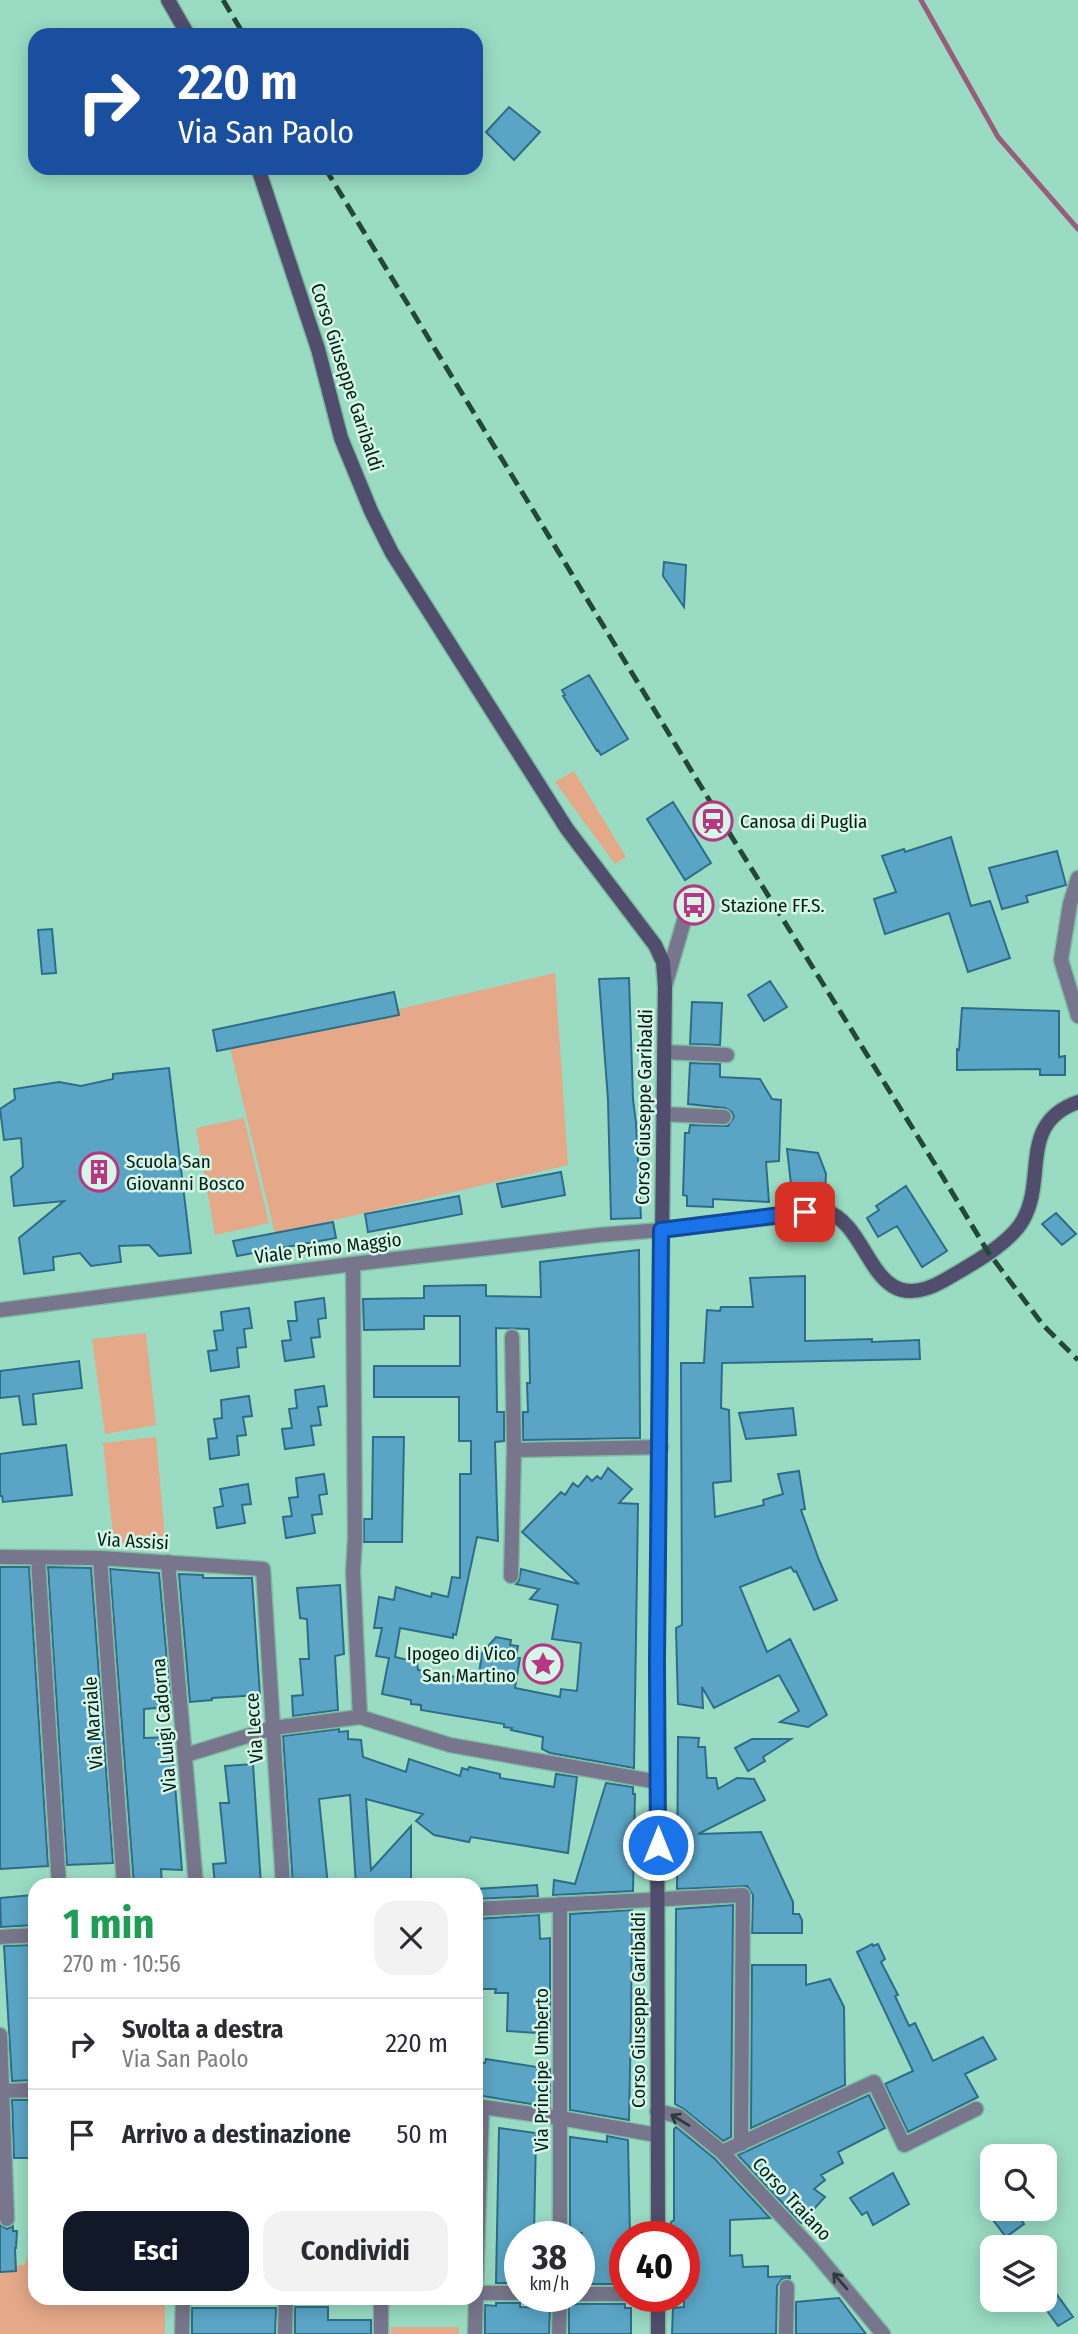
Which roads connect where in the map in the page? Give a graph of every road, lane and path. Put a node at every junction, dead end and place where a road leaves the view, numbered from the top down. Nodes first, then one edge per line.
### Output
1 (168, 0) edge
2 (184, 28) edge
3 (260, 175) edge
4 (1078, 878) edge
5 (686, 914) dead end
6 (665, 987) junction
7 (1078, 1016) edge
8 (664, 1052) junction
9 (727, 1055) dead end
10 (1078, 1102) edge
11 (663, 1114) junction
12 (724, 1116) dead end
13 (661, 1230) junction
14 (353, 1264) junction
15 (0, 1310) edge
16 (512, 1337) dead end
17 (661, 1447) junction
18 (514, 1450) junction
19 (0, 1557) edge
20 (100, 1558) junction
21 (38, 1559) junction
22 (168, 1562) junction
23 (263, 1569) joint
24 (511, 1576) dead end
25 (360, 1717) junction
26 (273, 1728) junction
27 (186, 1755) junction
28 (659, 1782) junction
29 (59, 1878) edge
30 (123, 1878) edge
31 (195, 1878) edge
32 (283, 1878) edge
33 (658, 1899) junction
34 (560, 1904) junction
35 (483, 1909) edge
36 (28, 1935) edge
37 (0, 1937) edge
38 (0, 2035) edge
39 (28, 2090) edge
40 (2, 2091) edge
41 (483, 2108) edge
42 (976, 2109) dead end
43 (657, 2111) junction
44 (560, 2118) junction
45 (657, 2135) junction
46 (741, 2144) junction
47 (722, 2152) junction
48 (8, 2219) dead end
49 (560, 2221) edge
50 (658, 2221) edge
51 (786, 2287) dead end
52 (504, 2294) edge
53 (483, 2295) edge
54 (183, 2305) edge
55 (286, 2305) edge
56 (381, 2305) edge
57 (476, 2305) edge
58 (560, 2312) edge
59 (658, 2312) edge
60 (182, 2334) edge
61 (285, 2334) edge
62 (381, 2334) edge
63 (475, 2334) edge
64 (559, 2334) edge
65 (658, 2334) edge
66 (786, 2334) edge
67 (883, 2334) edge

1 - 2 street
3 - 6 street, Corso Giuseppe Garibaldi
4 - 7 street
5 - 6 street
6 - 8 street, Corso Giuseppe Garibaldi
8 - 9 street
8 - 11 street, Corso Giuseppe Garibaldi
10 - 13 street
11 - 12 street
11 - 13 street, Corso Giuseppe Garibaldi
13 - 14 street, Viale Primo Maggio
13 - 17 street, Corso Giuseppe Garibaldi
14 - 15 street, Viale Primo Maggio
14 - 25 street
16 - 18 street
17 - 18 street
17 - 28 street, Corso Giuseppe Garibaldi
18 - 24 street
19 - 21 street, Via Assisi
20 - 21 street, Via Assisi
20 - 22 street, Via Assisi
20 - 30 street, Via Marziale
21 - 29 street
22 - 23 street, Via Assisi
22 - 27 street, Via Luigi Cadorna
23 - 26 street, Via Lecce
25 - 26 street
25 - 28 street
26 - 27 street
26 - 32 street, Via Lecce
27 - 31 street, Via Luigi Cadorna
28 - 33 street, Corso Giuseppe Garibaldi
33 - 34 street
33 - 43 street, Corso Giuseppe Garibaldi
33 - 46 street
34 - 35 street
34 - 44 street, Via Principe Umberto
36 - 37 street
38 - 40 street
39 - 40 street
40 - 48 street
41 - 44 street
42 - 46 street
43 - 45 street, Corso Giuseppe Garibaldi
47 -> 43 street, Corso Traiano
44 - 45 street
44 - 49 street, Via Principe Umberto
45 - 50 street, Corso Giuseppe Garibaldi
46 - 47 street
67 -> 47 street, Corso Traiano
51 - 66 street
52 - 53 street
54 - 60 street
55 - 61 street
56 - 62 street
57 - 63 street
58 - 64 street
59 - 65 street

